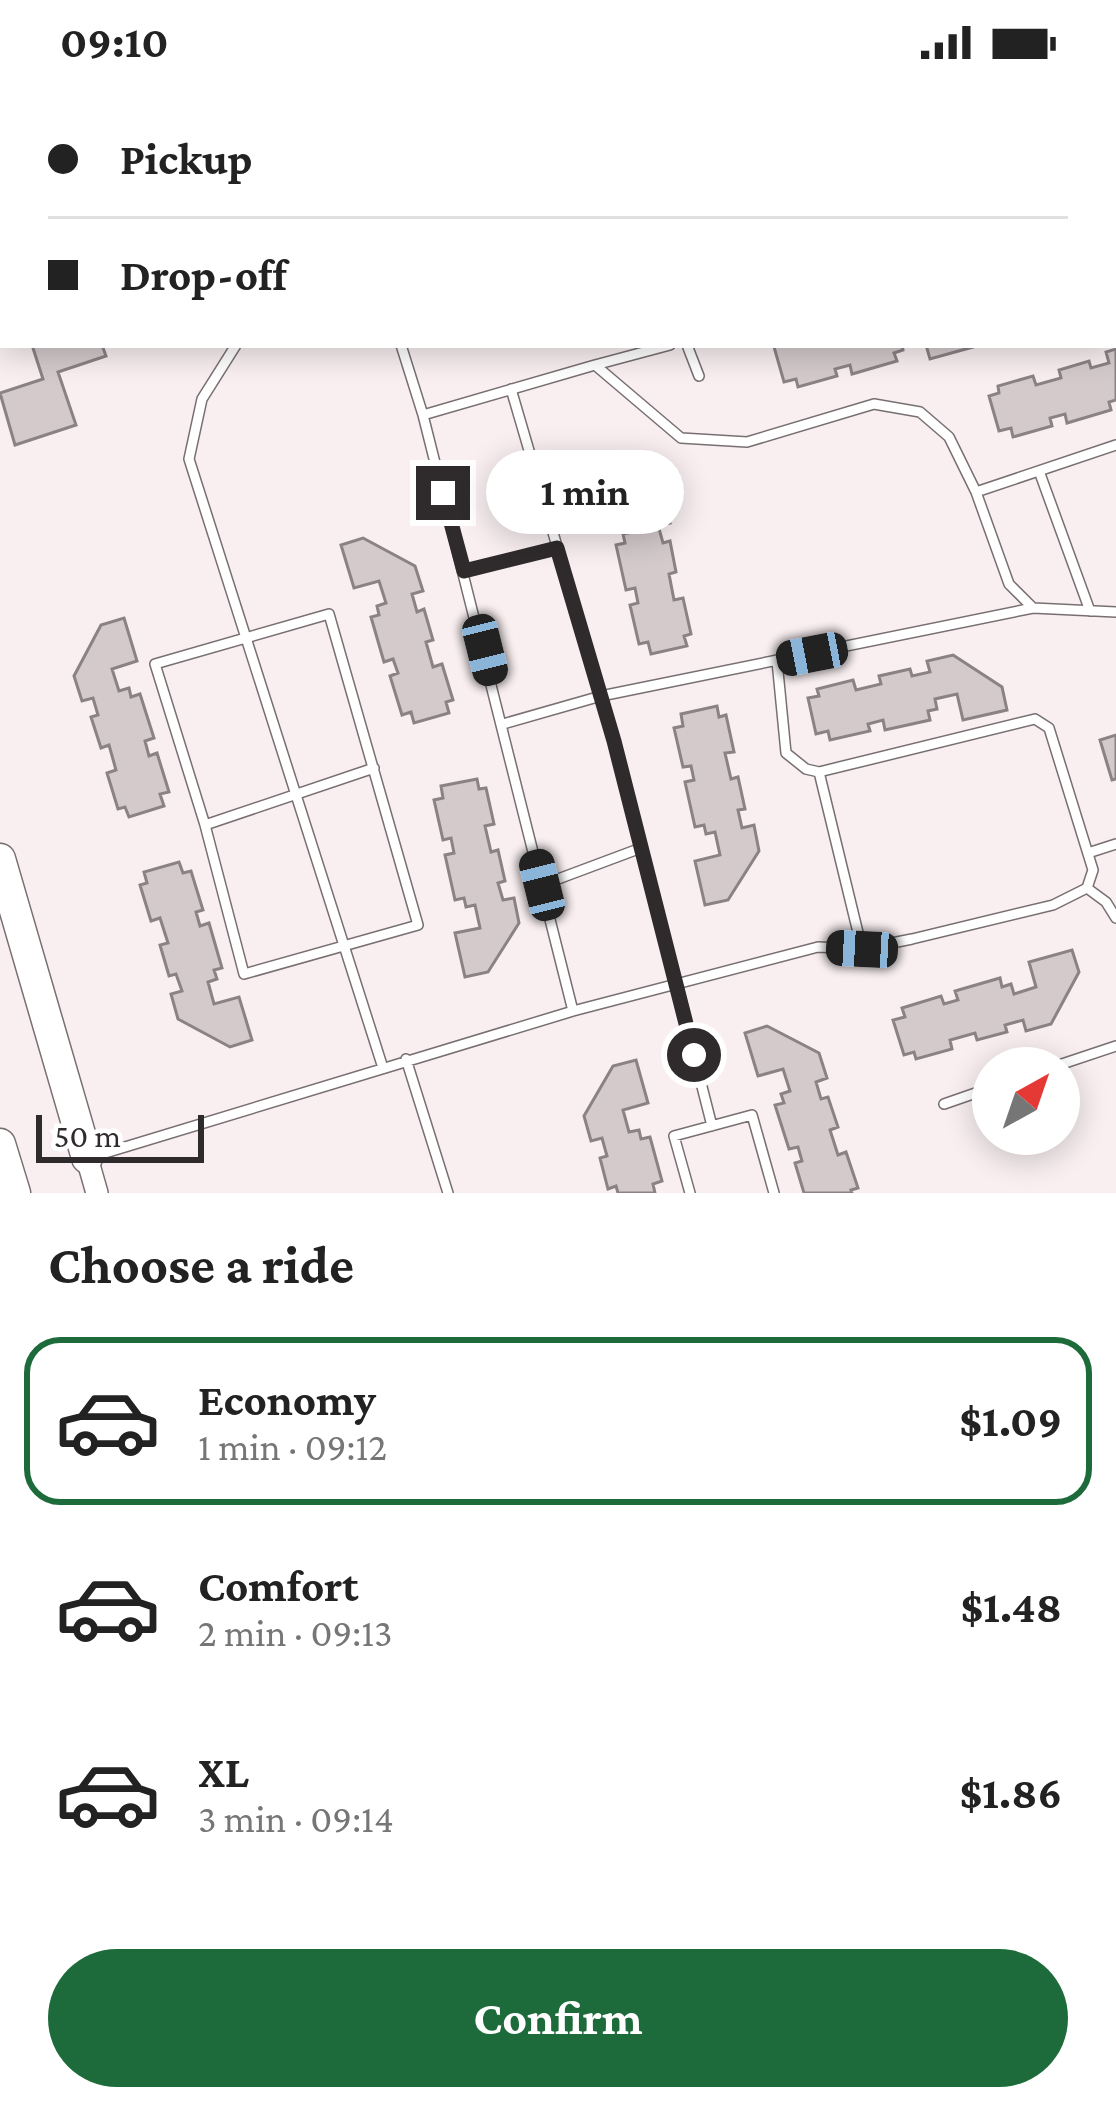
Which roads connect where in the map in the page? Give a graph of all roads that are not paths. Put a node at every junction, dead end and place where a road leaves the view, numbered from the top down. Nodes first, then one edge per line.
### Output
1 (234, 348) edge
2 (402, 348) edge
3 (659, 348) edge
4 (688, 348) edge
5 (595, 365) junction
6 (699, 376) dead end
7 (511, 389) junction
8 (423, 415) junction
9 (1116, 445) edge
10 (1039, 471) junction
11 (976, 492) junction
12 (557, 548) junction
13 (464, 571) junction
14 (1033, 608) junction
15 (1090, 610) junction
16 (1116, 612) edge
17 (246, 638) junction
18 (777, 661) junction
19 (601, 696) junction
20 (502, 724) junction
21 (374, 768) junction
22 (819, 772) junction
23 (296, 796) junction
24 (205, 825) junction
25 (1116, 844) edge
26 (641, 848) junction
27 (1088, 853) junction
28 (0, 859) edge
29 (542, 885) junction
30 (1087, 888) junction
31 (1116, 918) edge
32 (344, 944) junction
33 (862, 949) junction
34 (678, 984) junction
35 (573, 1012) junction
36 (1116, 1046) edge
37 (1080, 1058) edge
38 (406, 1059) junction
39 (383, 1068) junction
40 (972, 1094) edge
41 (944, 1104) dead end
42 (712, 1126) junction
43 (0, 1144) edge
44 (87, 1159) junction
45 (15, 1193) edge
46 (98, 1193) edge
47 (448, 1193) edge
48 (690, 1193) edge
49 (774, 1193) edge

1 - 17 lane
2 - 8 lane
3 - 5 lane
4 - 6 lane
5 - 7 lane
5 - 11 lane
7 - 8 lane
7 - 12 lane
8 - 13 lane
9 - 10 lane
10 - 11 lane
10 - 15 lane
11 - 14 lane
12 - 13 lane
12 - 19 lane
13 - 20 lane
14 - 15 lane
14 - 18 lane
15 - 16 lane
17 - 21 lane
17 - 23 lane
17 - 24 lane
18 - 19 lane
18 - 22 lane
19 - 20 lane
19 - 26 lane
20 - 29 lane
21 - 23 lane
21 - 32 lane
22 - 27 lane
22 - 33 lane
23 - 24 lane
23 - 32 lane
24 - 32 lane
25 - 27 lane
26 - 29 lane
26 - 34 lane
27 - 30 lane
28 - 44 highway
29 - 35 lane
30 - 31 lane
30 - 33 lane
32 - 39 lane
33 - 34 lane
34 - 35 lane
34 - 42 lane
35 - 38 lane
36 - 37 lane
38 - 39 lane
38 - 47 lane
39 - 44 lane
40 - 41 lane
42 - 48 lane
42 - 49 lane
43 - 45 highway
44 - 46 street

